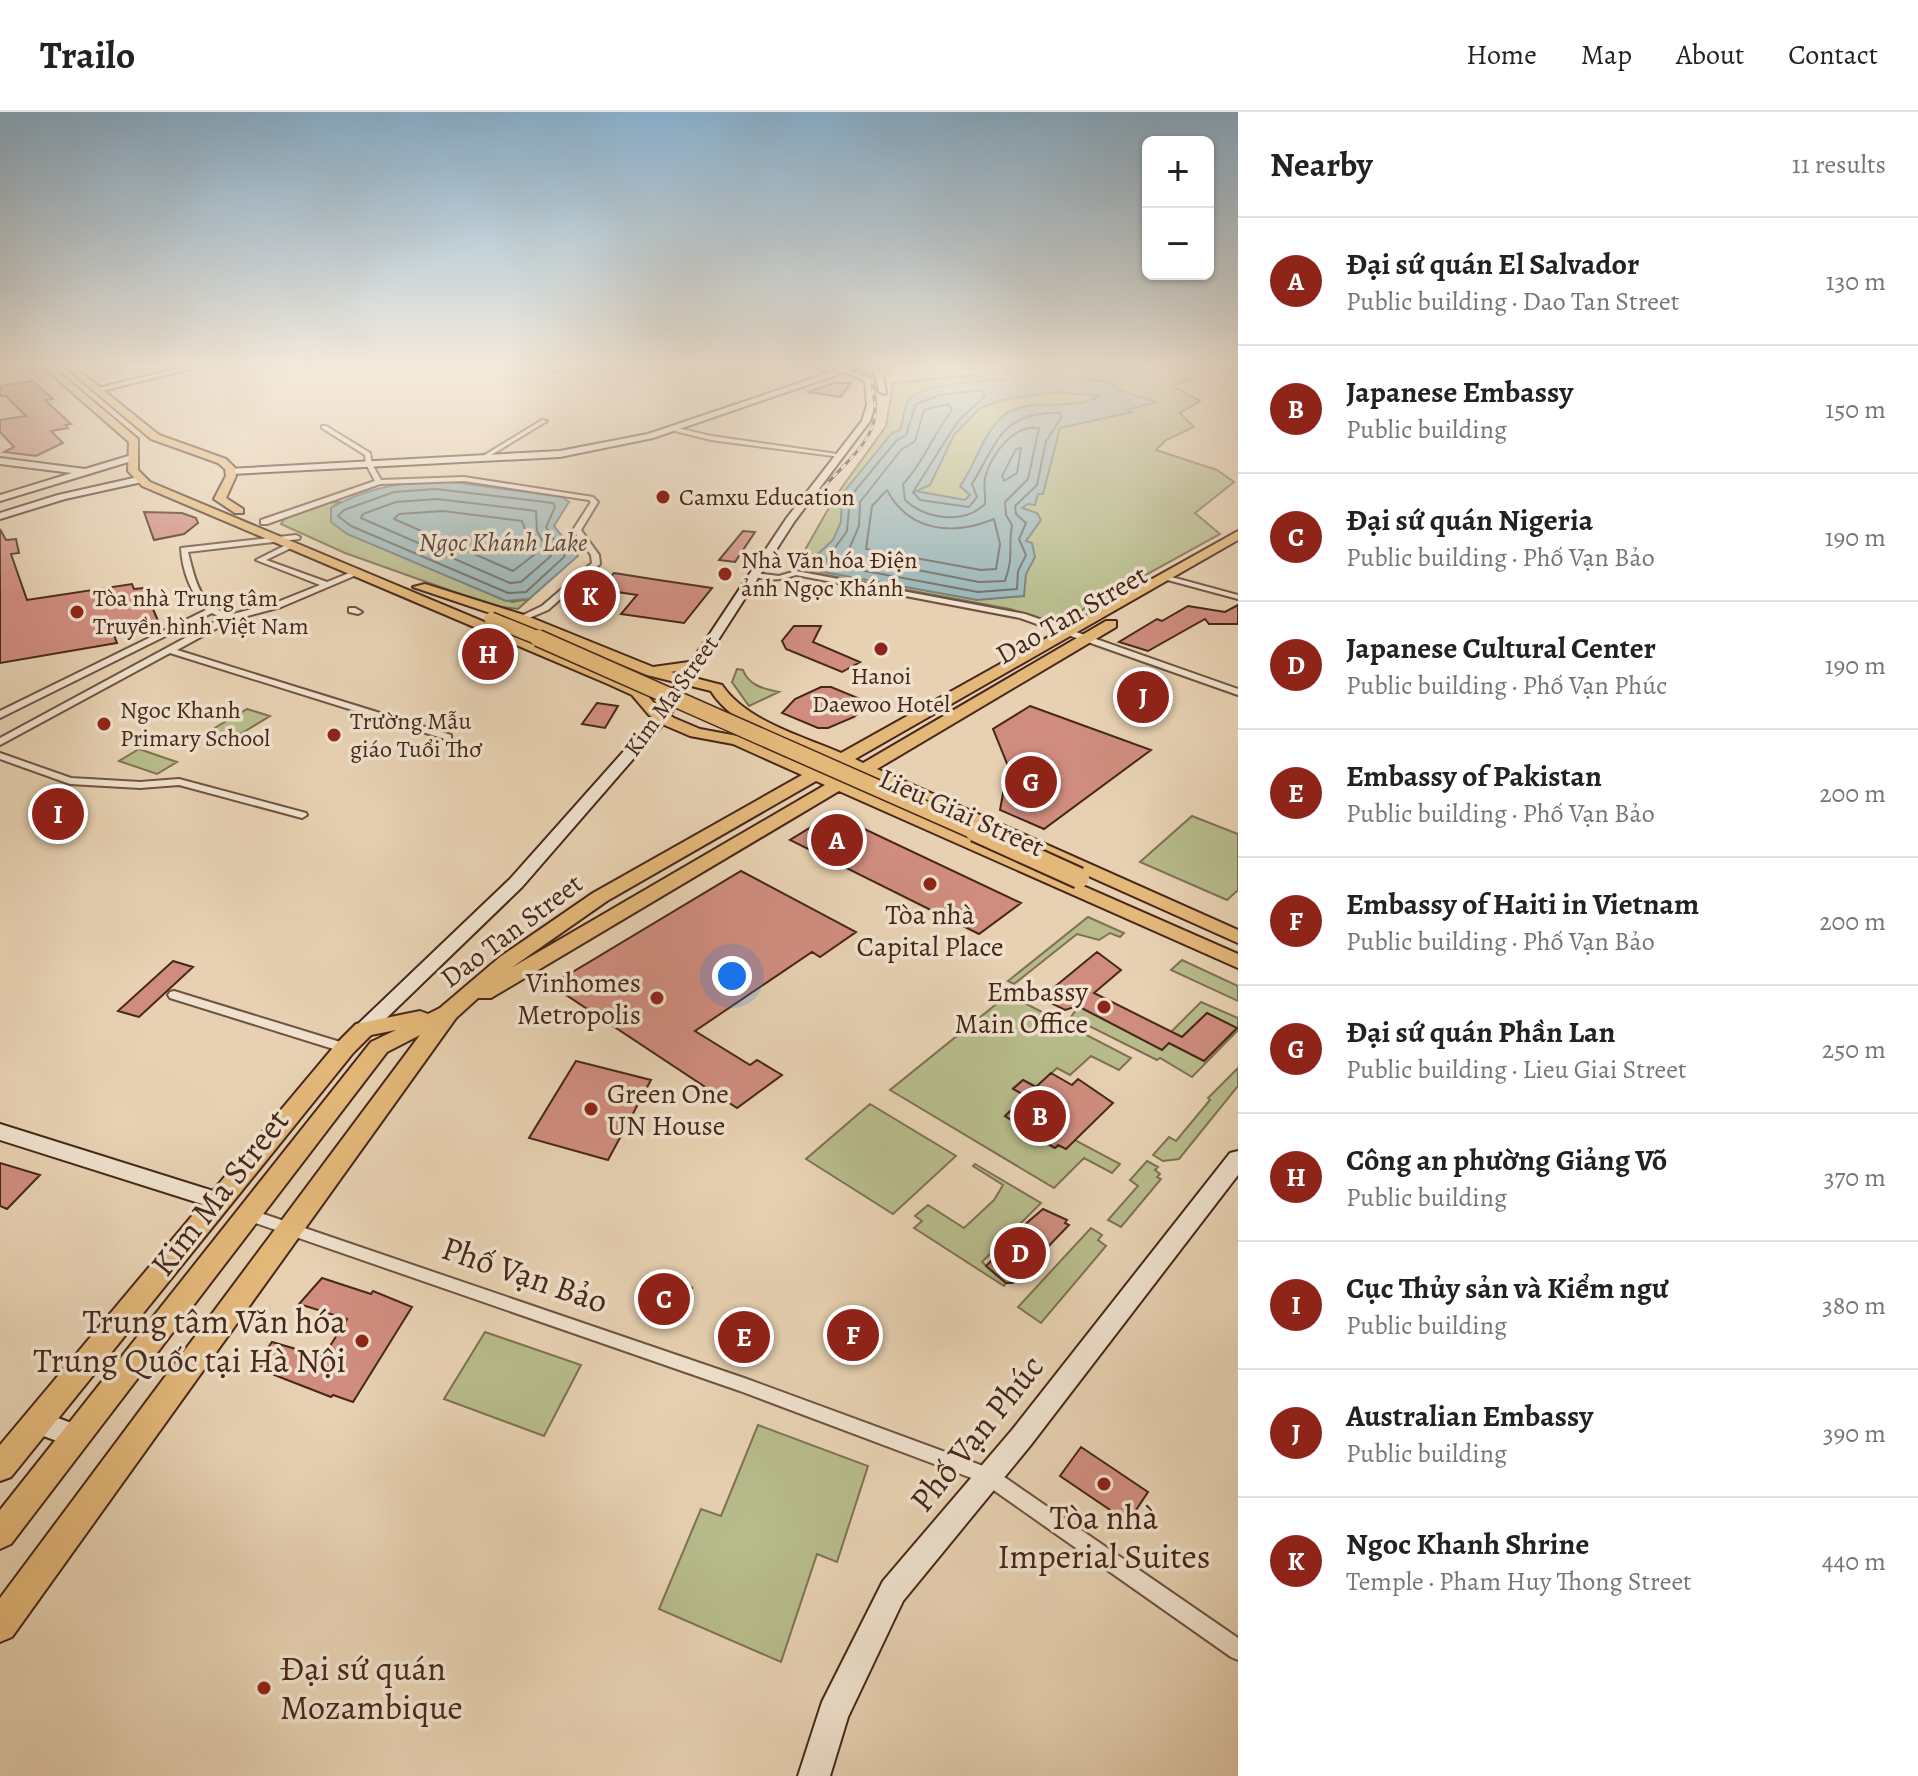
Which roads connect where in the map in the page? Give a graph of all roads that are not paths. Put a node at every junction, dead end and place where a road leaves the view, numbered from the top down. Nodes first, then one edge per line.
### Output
1 (132, 443) edge
2 (172, 443) edge
3 (350, 443) edge
4 (508, 443) edge
5 (611, 443) edge
6 (747, 443) edge
7 (850, 443) edge
8 (841, 455) junction
9 (135, 457) junction
10 (481, 459) junction
11 (0, 461) edge
12 (369, 464) junction
13 (231, 471) junction
14 (89, 472) junction
15 (136, 475) junction
16 (379, 482) junction
17 (51, 484) junction
18 (0, 498) edge
19 (223, 504) junction
20 (208, 508) junction
21 (0, 516) edge
22 (264, 522) junction
23 (1238, 535) edge
24 (286, 539) junction
25 (1238, 549) edge
26 (357, 573) junction
27 (755, 575) junction
28 (1167, 577) junction
29 (1182, 581) junction
30 (327, 585) junction
31 (443, 595) junction
32 (1238, 597) edge
33 (427, 603) junction
34 (210, 611) junction
35 (229, 618) junction
36 (491, 619) junction
37 (522, 619) junction
38 (1070, 632) junction
39 (1088, 638) junction
40 (172, 651) junction
41 (1022, 658) junction
42 (698, 663) junction
43 (1040, 665) junction
44 (636, 666) junction
45 (652, 672) junction
46 (613, 681) junction
47 (686, 681) junction
48 (1238, 692) edge
49 (0, 715) edge
50 (661, 718) junction
51 (760, 723) junction
52 (448, 737) dead end
53 (737, 740) junction
54 (0, 742) edge
55 (803, 742) junction
56 (869, 744) junction
57 (891, 753) junction
58 (0, 756) edge
59 (842, 759) junction
60 (866, 770) junction
61 (808, 779) junction
62 (903, 786) junction
63 (823, 794) junction
64 (940, 802) junction
65 (886, 808) junction
66 (302, 815) dead end
67 (912, 820) junction
68 (1141, 906) junction
69 (1238, 937) edge
70 (1238, 962) edge
71 (174, 995) dead end
72 (448, 1013) junction
73 (364, 1029) junction
74 (345, 1048) junction
75 (0, 1132) edge
76 (1238, 1159) edge
77 (218, 1201) junction
78 (249, 1215) junction
79 (290, 1227) junction
80 (36, 1422) junction
81 (76, 1436) junction
82 (0, 1467) edge
83 (988, 1476) junction
84 (0, 1534) edge
85 (0, 1625) edge
86 (1238, 1650) edge
87 (814, 1776) edge

1 - 9 main road
2 - 13 main road
3 - 12 street
4 - 10 street
5 - 10 main road
6 - 8 street
7 - 8 main road, Kim Ma Street
8 - 27 main road, Kim Ma Street
9 - 14 main road
9 - 15 main road
10 - 12 main road
11 - 14 main road
12 - 13 main road
12 - 16 street
13 - 19 main road
14 - 17 main road
15 - 17 main road
15 - 20 main road
15 - 21 main road
16 - 22 street
16 - 37 street
17 - 18 main road
19 - 20 main road
19 - 22 main road
20 - 24 main road
22 - 24 main road
23 - 28 main road, Dao Tan Street
24 - 26 main road
24 - 30 street
24 - 31 main road
24 - 34 street
25 - 29 main road, Dao Tan Street
26 - 30 street
26 - 33 main road
27 - 38 street
27 - 42 main road, Kim Ma Street
28 - 29 street
28 - 38 main road, Dao Tan Street
29 - 32 street
29 - 39 main road, Dao Tan Street
30 - 35 street
31 - 36 main road
31 - 37 main road, Lieu Giai Street
33 - 36 main road
33 - 46 main road
34 - 35 street
34 - 49 street
35 - 40 street
36 - 68 main road, bridge
37 - 44 main road, Lieu Giai Street
38 - 39 street
38 - 41 main road, Dao Tan Street
39 - 43 main road, Dao Tan Street
39 - 48 street
40 - 52 street
40 - 54 street
41 - 43 main road
41 - 56 main road, Dao Tan Street
42 - 45 main road
42 - 47 main road, Kim Ma Street
43 - 57 main road, Dao Tan Street
44 - 45 main road, Lieu Giai Street
44 - 46 main road
45 - 47 main road, Lieu Giai Street
46 - 50 main road
47 - 50 main road, Kim Ma Street
47 - 51 main road, Lieu Giai Street
50 - 53 main road
50 - 73 main road, Kim Ma Street
51 - 53 main road
51 - 55 main road, Lieu Giai Street
53 - 61 main road
55 - 56 main road
55 - 59 main road, Lieu Giai Street
56 - 57 main road
56 - 59 main road, Dao Tan Street
57 - 60 main road, Dao Tan Street
57 - 62 main road
58 - 66 street
59 - 60 main road, Lieu Giai Street
59 - 61 main road, Dao Tan Street
60 - 62 main road, Lieu Giai Street
60 - 63 main road, Dao Tan Street
61 - 63 main road, Lieu Giai Street
61 - 72 main road, Dao Tan Street
62 - 64 main road, Lieu Giai Street
63 - 65 main road, Lieu Giai Street
63 - 65 main road
63 - 72 main road, Dao Tan Street
64 - 67 main road
64 - 68 main road, Lieu Giai Street
65 - 67 main road, Lieu Giai Street
67 - 68 main road, Lieu Giai Street
68 - 69 main road, Lieu Giai Street
68 - 70 main road, Lieu Giai Street
71 - 74 street
72 - 73 main road
72 - 78 main road, Kim Ma Street
72 - 79 main road
73 - 74 main road, Kim Ma Street
74 - 77 main road, Kim Ma Street
75 - 77 main road
76 - 83 main road, Phố Vạn Phúc
77 - 80 main road, Kim Ma Street
78 - 79 street, Phố Vạn Bảo
78 - 81 main road, Kim Ma Street
79 - 83 street, Phố Vạn Bảo
79 - 85 main road
80 - 81 main road
80 - 82 main road, Kim Ma Street
81 - 84 main road, Kim Ma Street
83 - 86 street, Phố Vạn Bảo
83 - 87 main road, Phố Vạn Phúc

